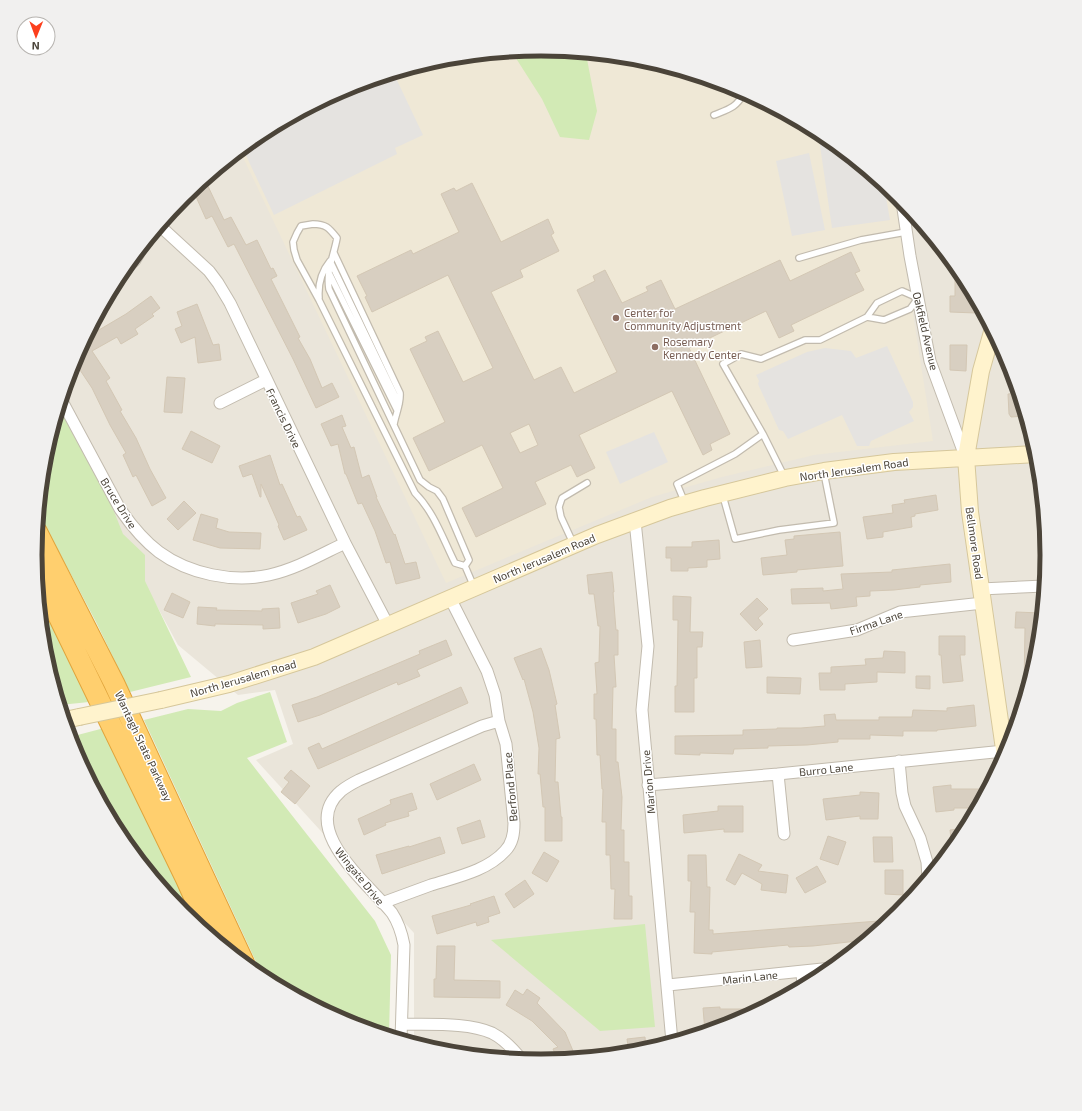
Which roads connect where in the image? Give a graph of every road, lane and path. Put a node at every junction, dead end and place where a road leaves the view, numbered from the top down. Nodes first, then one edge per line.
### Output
1 (741, 98) edge
2 (714, 115) dead end
3 (903, 213) edge
4 (163, 229) edge
5 (906, 232) junction
6 (332, 258) junction
7 (799, 258) dead end
8 (329, 273) junction
9 (918, 298) junction
10 (319, 300) junction
11 (867, 317) junction
12 (990, 338) edge
13 (266, 380) junction
14 (220, 403) dead end
15 (399, 404) junction
16 (65, 406) edge
17 (397, 410) junction
18 (394, 424) junction
19 (763, 434) junction
20 (1029, 454) edge
21 (966, 457) junction
22 (824, 471) junction
23 (785, 478) junction
24 (587, 484) dead end
25 (723, 493) junction
26 (686, 503) junction
27 (635, 521) junction
28 (42, 543) edge
29 (345, 543) junction
30 (574, 545) junction
31 (465, 566) junction
32 (43, 584) edge
33 (1039, 587) edge
34 (474, 588) junction
35 (982, 596) junction
36 (450, 598) junction
37 (388, 625) junction
38 (793, 640) dead end
39 (72, 719) edge
40 (499, 721) junction
41 (1003, 742) edge
42 (999, 753) edge
43 (899, 761) junction
44 (778, 774) junction
45 (648, 785) junction
46 (784, 834) dead end
47 (928, 871) edge
48 (382, 903) junction
49 (207, 926) edge
50 (239, 952) edge
51 (818, 970) edge
52 (802, 972) junction
53 (803, 980) edge
54 (668, 985) junction
55 (402, 1024) junction
56 (402, 1034) edge
57 (672, 1037) edge
58 (516, 1053) edge

1 - 2 lane
3 - 5 street, Oakfield Avenue
4 - 13 street, Francis Drive
5 - 7 lane
5 - 9 street, Oakfield Avenue
6 - 8 lane
6 - 10 lane
6 - 10 lane
6 - 15 lane
6 - 15 lane
8 - 17 lane
8 - 18 lane
9 - 11 lane
9 - 11 lane
9 - 21 street, Oakfield Avenue
10 - 31 lane
11 - 19 lane
12 - 21 main road, Bellmore Road
13 - 14 street
13 - 29 street, Francis Drive
15 - 17 lane
16 - 29 street, Bruce Drive
17 - 18 lane
18 - 31 lane
19 - 23 lane
19 - 26 lane
20 - 21 main road, North Jerusalem Road
21 - 22 main road, North Jerusalem Road
21 - 35 main road, Bellmore Road
22 - 23 main road, North Jerusalem Road
22 - 25 lane
23 - 25 main road, North Jerusalem Road
24 - 30 lane
25 - 26 main road, North Jerusalem Road
26 - 27 main road, North Jerusalem Road
27 - 30 main road, North Jerusalem Road
27 - 45 street, Marion Drive
28 - 50 highway, Wantagh State Parkway
29 - 37 street, Francis Drive
30 - 34 main road, North Jerusalem Road
31 - 34 lane
32 - 49 highway, Wantagh State Parkway
33 - 35 street, Firma Lane
34 - 36 main road, North Jerusalem Road
35 - 38 street, Firma Lane
35 - 41 main road, Bellmore Road
36 - 37 main road, North Jerusalem Road
36 - 40 street, Berfond Place
37 - 39 main road, North Jerusalem Road, bridge
40 - 48 street, Berfond Place
40 - 48 street, Wingate Drive
42 - 43 street, Burro Lane
43 - 44 street, Burro Lane
43 - 47 street
44 - 45 street, Burro Lane
44 - 46 street
45 - 54 street, Marion Drive
48 - 55 street, Wingate Drive
51 - 52 street, Marin Lane
52 - 53 street
52 - 54 street, Marin Lane
54 - 57 street, Marion Drive
55 - 56 street, Wingate Drive
55 - 58 street

